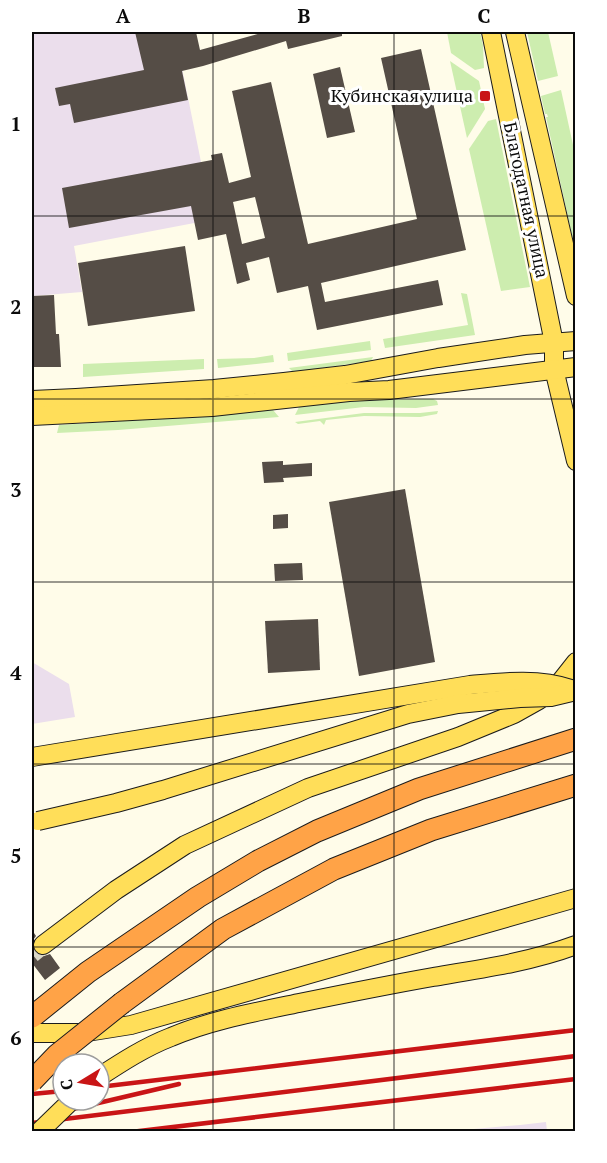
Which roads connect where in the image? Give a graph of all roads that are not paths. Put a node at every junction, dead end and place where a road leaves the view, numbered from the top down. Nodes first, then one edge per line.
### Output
1 (491, 32) edge
2 (515, 32) edge
3 (576, 296) edge
4 (576, 341) edge
5 (554, 343) junction
6 (576, 367) edge
7 (554, 369) junction
8 (32, 400) edge
9 (32, 416) edge
10 (576, 461) edge
11 (576, 662) edge
12 (576, 691) edge
13 (576, 739) edge
14 (32, 757) edge
15 (576, 785) edge
16 (35, 822) edge
17 (576, 898) edge
18 (43, 945) tunnel mouth
19 (576, 945) edge
20 (32, 1017) edge
21 (32, 1034) edge
22 (111, 1070) edge
23 (32, 1081) edge
24 (59, 1112) edge
25 (39, 1131) edge

1 - 5 main road, Благодатная улица
2 - 3 main road, Благодатная улица
4 - 5 main road
5 - 7 main road, Благодатная улица
5 - 8 main road
6 - 7 main road
7 - 9 main road
7 - 10 main road, Благодатная улица
11 - 18 main road
12 - 14 main road, bridge
12 - 16 main road, bridge
13 - 20 highway
15 - 23 highway, bridge
17 - 21 main road
19 - 22 main road
24 - 25 main road, bridge

